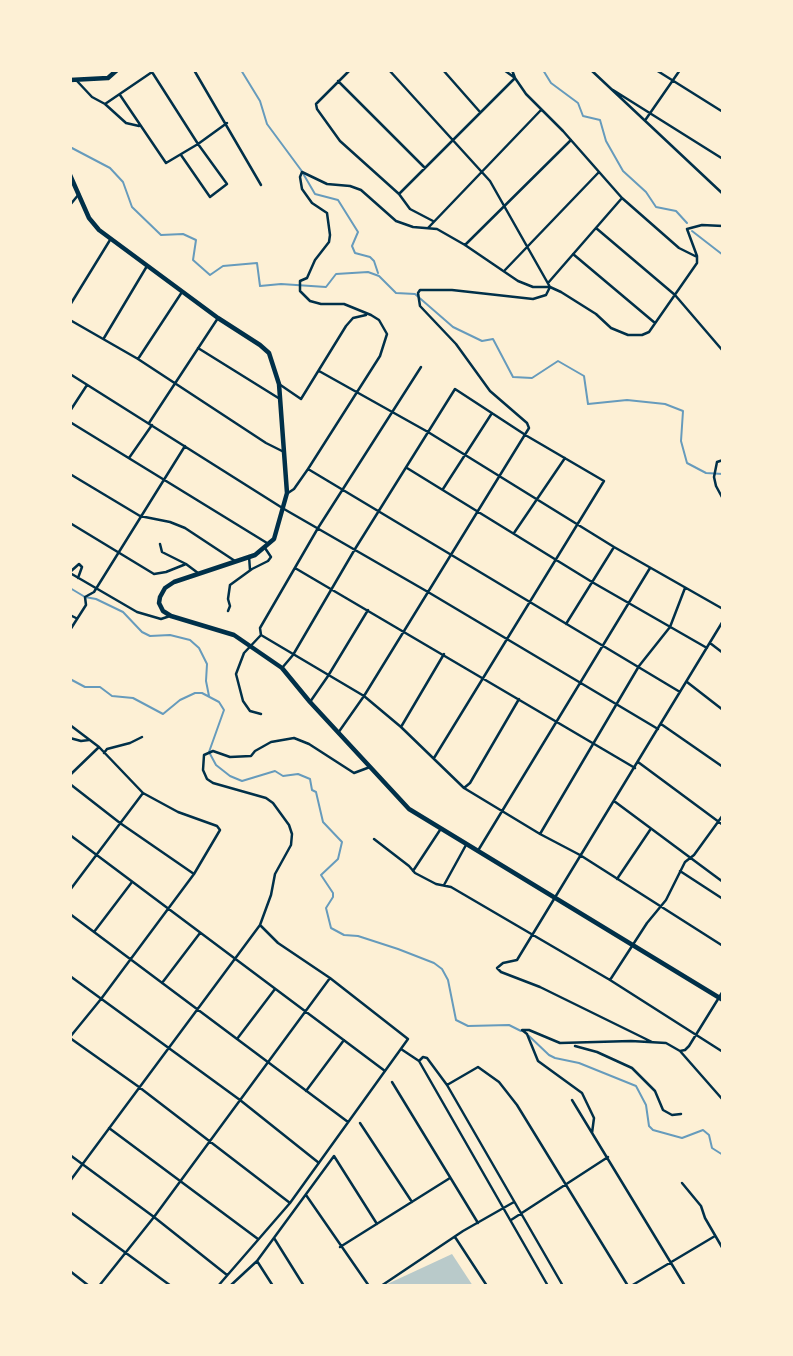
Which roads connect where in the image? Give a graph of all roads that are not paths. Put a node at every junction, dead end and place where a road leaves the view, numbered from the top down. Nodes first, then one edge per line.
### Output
1 (117, 70) edge
2 (194, 70) edge
3 (350, 70) edge
4 (389, 70) edge
5 (443, 70) edge
6 (504, 70) edge
7 (512, 70) edge
8 (591, 70) edge
9 (656, 70) edge
10 (680, 70) edge
11 (153, 71) edge
12 (515, 78) junction
13 (70, 80) edge
14 (77, 81) junction
15 (338, 81) junction
16 (673, 81) junction
17 (608, 87) junction
18 (120, 95) junction
19 (105, 104) junction
20 (541, 110) junction
21 (723, 112) edge
22 (481, 113) junction
23 (651, 113) junction
24 (645, 120) junction
25 (227, 123) junction
26 (140, 126) junction
27 (571, 140) junction
28 (454, 142) junction
29 (198, 144) junction
30 (181, 155) junction
31 (723, 159) edge
32 (426, 169) junction
33 (482, 172) junction
34 (599, 172) junction
35 (70, 175) edge
36 (261, 185) dead end
37 (79, 194) junction
38 (399, 194) junction
39 (723, 194) edge
40 (622, 198) junction
41 (70, 205) edge
42 (505, 207) junction
43 (433, 221) junction
44 (723, 226) edge
45 (428, 228) junction
46 (596, 228) junction
47 (110, 240) junction
48 (465, 245) junction
49 (527, 245) junction
50 (573, 254) junction
51 (697, 257) junction
52 (147, 266) junction
53 (503, 272) junction
54 (549, 285) junction
55 (182, 292) junction
56 (675, 295) junction
57 (70, 305) edge
58 (369, 314) junction
59 (218, 318) junction
60 (70, 320) edge
61 (655, 323) junction
62 (103, 339) junction
63 (198, 348) junction
64 (723, 351) edge
65 (138, 359) junction
66 (421, 367) dead end
67 (319, 371) junction
68 (70, 374) edge
69 (175, 383) junction
70 (279, 384) junction
71 (87, 385) junction
72 (357, 391) junction
73 (280, 399) junction
74 (70, 411) edge
75 (392, 412) junction
76 (492, 414) junction
77 (70, 422) edge
78 (150, 424) junction
79 (428, 432) junction
80 (527, 436) junction
81 (185, 446) junction
82 (285, 452) junction
83 (465, 454) junction
84 (129, 458) junction
85 (565, 458) junction
86 (723, 460) edge
87 (407, 467) junction
88 (308, 470) junction
89 (70, 474) edge
90 (500, 476) junction
91 (163, 480) junction
92 (443, 489) junction
93 (343, 490) junction
94 (288, 493) junction
95 (723, 499) edge
96 (536, 500) junction
97 (284, 509) junction
98 (378, 511) junction
99 (479, 511) junction
100 (140, 516) junction
101 (70, 523) edge
102 (579, 526) junction
103 (318, 528) junction
104 (514, 533) junction
105 (160, 544) dead end
106 (267, 547) junction
107 (614, 547) junction
108 (355, 549) junction
109 (118, 551) junction
110 (451, 554) junction
111 (249, 556) junction
112 (556, 560) junction
113 (235, 561) junction
114 (186, 564) junction
115 (295, 568) junction
116 (650, 568) junction
117 (250, 570) junction
118 (70, 573) edge
119 (198, 573) junction
120 (78, 578) junction
121 (592, 582) junction
122 (685, 587) junction
123 (96, 589) junction
124 (331, 589) junction
125 (428, 592) junction
126 (530, 603) junction
127 (628, 603) junction
128 (723, 609) edge
129 (368, 610) junction
130 (228, 611) dead end
131 (70, 615) edge
132 (171, 616) junction
133 (76, 618) junction
134 (723, 621) edge
135 (566, 624) junction
136 (670, 627) junction
137 (70, 630) edge
138 (404, 631) junction
139 (261, 635) junction
140 (507, 640) junction
141 (710, 643) junction
142 (253, 646) junction
143 (602, 646) junction
144 (707, 648) junction
145 (723, 653) edge
146 (444, 654) junction
147 (293, 655) junction
148 (639, 666) junction
149 (282, 668) junction
150 (328, 676) junction
151 (485, 678) junction
152 (686, 682) junction
153 (580, 684) junction
154 (680, 692) junction
155 (364, 696) junction
156 (519, 699) junction
157 (310, 702) junction
158 (617, 706) junction
159 (723, 710) edge
160 (261, 714) dead end
161 (557, 722) junction
162 (661, 723) junction
163 (70, 725) edge
164 (401, 727) junction
165 (658, 729) junction
166 (338, 733) junction
167 (142, 737) dead end
168 (70, 738) edge
169 (89, 740) junction
170 (594, 743) junction
171 (99, 747) junction
172 (104, 752) junction
173 (434, 758) junction
174 (638, 762) junction
175 (370, 767) junction
176 (723, 767) edge
177 (635, 768) junction
178 (70, 775) edge
179 (70, 784) edge
180 (464, 788) junction
181 (142, 793) junction
182 (614, 801) junction
183 (502, 812) junction
184 (723, 815) edge
185 (718, 821) junction
186 (120, 823) junction
187 (723, 825) edge
188 (441, 828) junction
189 (650, 829) junction
190 (540, 834) junction
191 (70, 835) edge
192 (374, 839) dead end
193 (467, 843) junction
194 (479, 849) junction
195 (96, 855) junction
196 (580, 855) junction
197 (690, 858) junction
198 (414, 871) junction
199 (680, 871) junction
200 (194, 874) junction
201 (617, 879) junction
202 (723, 881) edge
203 (132, 882) junction
204 (444, 884) junction
205 (70, 890) edge
206 (555, 896) junction
207 (723, 899) edge
208 (660, 907) junction
209 (168, 909) junction
210 (70, 914) edge
211 (260, 925) junction
212 (94, 932) junction
213 (200, 933) junction
214 (531, 935) junction
215 (633, 945) junction
216 (723, 946) edge
217 (130, 959) junction
218 (235, 959) junction
219 (70, 976) edge
220 (330, 978) junction
221 (610, 980) junction
222 (162, 983) junction
223 (275, 989) junction
224 (723, 991) edge
225 (101, 999) junction
226 (721, 999) edge
227 (197, 1009) junction
228 (306, 1012) junction
229 (695, 1034) junction
230 (70, 1037) edge
231 (237, 1039) junction
232 (344, 1040) junction
233 (652, 1042) junction
234 (568, 1044) junction
235 (169, 1048) junction
236 (401, 1049) junction
237 (681, 1051) junction
238 (723, 1052) edge
239 (419, 1061) junction
240 (268, 1062) junction
241 (385, 1071) junction
242 (392, 1082) dead end
243 (447, 1085) junction
244 (139, 1087) junction
245 (306, 1091) junction
246 (240, 1100) junction
247 (572, 1100) dead end
248 (723, 1100) edge
249 (681, 1114) dead end
250 (348, 1122) junction
251 (360, 1123) dead end
252 (110, 1128) junction
253 (593, 1133) junction
254 (208, 1143) junction
255 (70, 1155) edge
256 (608, 1157) junction
257 (319, 1163) junction
258 (82, 1165) junction
259 (450, 1178) junction
260 (181, 1180) junction
261 (70, 1181) edge
262 (682, 1183) dead end
263 (565, 1185) junction
264 (306, 1195) junction
265 (412, 1202) junction
266 (514, 1202) junction
267 (290, 1203) junction
268 (502, 1209) junction
269 (70, 1212) edge
270 (520, 1214) junction
271 (154, 1217) junction
272 (510, 1220) junction
273 (478, 1223) junction
274 (377, 1224) junction
275 (715, 1236) junction
276 (455, 1237) junction
277 (274, 1238) junction
278 (258, 1240) junction
279 (340, 1247) junction
280 (723, 1249) edge
281 (126, 1253) junction
282 (257, 1261) junction
283 (670, 1262) junction
284 (70, 1271) edge
285 (227, 1275) junction
286 (89, 1286) edge
287 (99, 1286) edge
288 (171, 1286) edge
289 (218, 1286) edge
290 (230, 1286) edge
291 (273, 1286) edge
292 (304, 1286) edge
293 (369, 1286) edge
294 (380, 1286) edge
295 (487, 1286) edge
296 (548, 1286) edge
297 (563, 1286) edge
298 (629, 1286) edge
299 (685, 1286) edge

1 - 14 main road
2 - 25 street
3 - 15 street
4 - 28 street
5 - 22 street
6 - 12 street
7 - 12 street
8 - 17 street
9 - 16 street
10 - 16 street
11 - 18 street
11 - 29 street
12 - 20 street
12 - 22 street
13 - 14 main road
14 - 19 street
15 - 32 street
15 - 38 street
16 - 21 street
16 - 23 street
17 - 23 street
17 - 24 street
18 - 19 street
18 - 26 street
19 - 26 street
20 - 27 street
20 - 33 street
22 - 28 street
23 - 24 street
23 - 31 street
24 - 39 street
25 - 29 street
25 - 36 street
26 - 30 street
27 - 34 street
27 - 42 street
28 - 32 street
28 - 33 street
29 - 30 street
29 - 30 street
32 - 38 street
33 - 42 street
33 - 43 street
34 - 40 street
34 - 49 street
35 - 37 main road
37 - 41 street
37 - 47 main road
38 - 43 street
40 - 46 street
40 - 51 street
42 - 48 street
42 - 49 street
43 - 45 street
44 - 51 street
45 - 48 street
45 - 58 street
46 - 50 street
46 - 56 street
47 - 52 main road
47 - 57 street
48 - 53 street
49 - 53 street
49 - 54 street
50 - 54 street
50 - 61 street
51 - 56 street
52 - 55 main road
52 - 62 street
53 - 54 street
54 - 61 street
54 - 80 street
55 - 59 main road
55 - 65 street
56 - 61 street
56 - 64 street
58 - 67 street
58 - 72 street
59 - 63 street
59 - 70 main road
60 - 62 street
62 - 65 street
63 - 69 street
63 - 73 street
65 - 69 street
66 - 75 street
67 - 70 street
67 - 72 street
68 - 71 street
69 - 78 street
69 - 82 street
70 - 73 main road
71 - 74 street
71 - 78 street
72 - 75 street
72 - 88 street
73 - 82 main road
75 - 79 street
75 - 93 street
76 - 79 street
76 - 80 street
76 - 83 street
77 - 84 street
78 - 81 street
78 - 84 street
79 - 83 street
79 - 87 street
80 - 85 street
80 - 90 street
81 - 91 street
81 - 97 street
82 - 94 main road
83 - 90 street
83 - 92 street
84 - 91 street
85 - 96 street
85 - 102 street
86 - 95 street
87 - 92 street
87 - 98 street
88 - 93 street
88 - 94 street
89 - 100 street
90 - 96 street
90 - 99 street
91 - 100 street
91 - 106 street
92 - 99 street
93 - 98 street
93 - 103 street
94 - 97 main road
96 - 102 street
96 - 104 street
97 - 103 street
97 - 106 main road
98 - 108 street
98 - 110 street
99 - 104 street
99 - 110 street
100 - 109 street
100 - 113 street
101 - 109 street
102 - 107 street
102 - 112 street
103 - 108 street
103 - 115 street
104 - 112 street
105 - 114 street
106 - 111 main road
106 - 117 street
107 - 116 street
107 - 121 street
108 - 124 street
108 - 125 street
109 - 114 street
109 - 123 street
110 - 125 street
110 - 126 street
111 - 113 main road
111 - 117 street
112 - 121 street
112 - 126 street
113 - 119 main road
114 - 119 street
115 - 124 street
115 - 139 street
116 - 122 street
116 - 127 street
117 - 130 street
118 - 120 street
118 - 120 street
119 - 132 main road
120 - 123 street
121 - 127 street
121 - 135 street
122 - 128 street
122 - 136 street
123 - 132 street
123 - 133 street
124 - 129 street
124 - 147 street
125 - 138 street
125 - 140 street
126 - 135 street
126 - 140 street
127 - 136 street
127 - 143 street
129 - 138 street
129 - 150 street
131 - 133 street
132 - 142 main road
133 - 137 street
134 - 141 street
135 - 143 street
136 - 144 street
136 - 148 street
138 - 146 street
138 - 155 street
139 - 142 street
139 - 147 street
140 - 151 street
140 - 153 street
141 - 144 street
141 - 145 street
142 - 149 main road
142 - 160 street
143 - 148 street
143 - 153 street
144 - 152 street
146 - 151 street
146 - 164 street
147 - 149 street
147 - 150 street
148 - 154 street
148 - 158 street
149 - 157 main road
150 - 155 street
150 - 157 street
151 - 156 street
151 - 173 street
152 - 154 street
152 - 159 street
153 - 158 street
153 - 161 street
154 - 162 street
155 - 164 street
155 - 166 street
156 - 161 street
156 - 180 street
157 - 166 main road
158 - 165 street
158 - 170 street
161 - 170 street
161 - 183 street
162 - 165 street
162 - 176 street
163 - 169 street
164 - 173 street
165 - 174 street
166 - 175 main road
167 - 172 street
168 - 169 street
169 - 171 street
170 - 177 street
170 - 190 street
171 - 172 street
171 - 178 street
172 - 181 street
173 - 180 street
174 - 177 street
174 - 185 street
175 - 188 main road
175 - 211 street
177 - 182 street
179 - 186 street
180 - 183 street
181 - 186 street
181 - 200 street
182 - 189 street
182 - 196 street
183 - 190 street
183 - 194 street
184 - 185 street
185 - 187 street
185 - 197 street
186 - 195 street
186 - 200 street
188 - 193 main road
188 - 198 street
189 - 197 street
189 - 201 street
190 - 196 street
191 - 195 street
192 - 198 street
193 - 194 main road
193 - 204 street
194 - 206 main road
195 - 203 street
195 - 205 street
196 - 201 street
196 - 206 street
197 - 199 street
197 - 202 street
198 - 204 street
199 - 207 street
199 - 208 street
200 - 209 street
201 - 208 street
203 - 209 street
203 - 212 street
204 - 214 street
206 - 214 street
206 - 215 main road
208 - 215 street
208 - 216 street
209 - 213 street
209 - 217 street
210 - 212 street
211 - 218 street
211 - 220 street
212 - 217 street
213 - 218 street
213 - 222 street
214 - 221 street
214 - 233 street
215 - 221 street
215 - 226 main road
217 - 222 street
217 - 225 street
218 - 223 street
218 - 227 street
219 - 225 street
220 - 228 street
220 - 236 street
221 - 229 street
222 - 227 street
223 - 228 street
223 - 231 street
224 - 226 street
225 - 230 street
225 - 235 street
226 - 229 street
227 - 231 street
227 - 235 street
228 - 232 street
228 - 240 street
229 - 237 street
229 - 238 street
230 - 244 street
231 - 240 street
232 - 241 street
232 - 245 street
233 - 234 street
233 - 237 street
234 - 249 street
234 - 253 street
235 - 244 street
235 - 246 street
236 - 239 street
236 - 241 street
237 - 248 street
239 - 243 street
239 - 268 street
240 - 245 street
240 - 246 street
241 - 250 street
242 - 259 street
243 - 263 street
243 - 266 street
244 - 252 street
244 - 254 street
245 - 250 street
246 - 254 street
246 - 257 street
247 - 253 street
250 - 257 street
251 - 265 street
252 - 258 street
252 - 260 street
253 - 256 street
254 - 260 street
254 - 267 street
255 - 258 street
256 - 263 street
256 - 283 street
257 - 267 street
258 - 261 street
258 - 271 street
259 - 265 street
259 - 273 street
260 - 271 street
260 - 278 street
262 - 275 street
263 - 270 street
263 - 298 street
264 - 274 street
264 - 277 street
264 - 279 street
265 - 274 street
266 - 268 street
266 - 270 street
267 - 278 street
268 - 272 street
268 - 273 street
269 - 281 street
270 - 272 street
270 - 297 street
271 - 281 street
271 - 285 street
272 - 296 street
273 - 276 street
274 - 279 street
275 - 280 street
275 - 283 street
276 - 294 street
276 - 295 street
277 - 282 street
277 - 292 street
278 - 285 street
279 - 293 street
281 - 287 street
281 - 288 street
282 - 290 street
282 - 291 street
283 - 298 street
283 - 299 street
284 - 286 street
285 - 289 street

